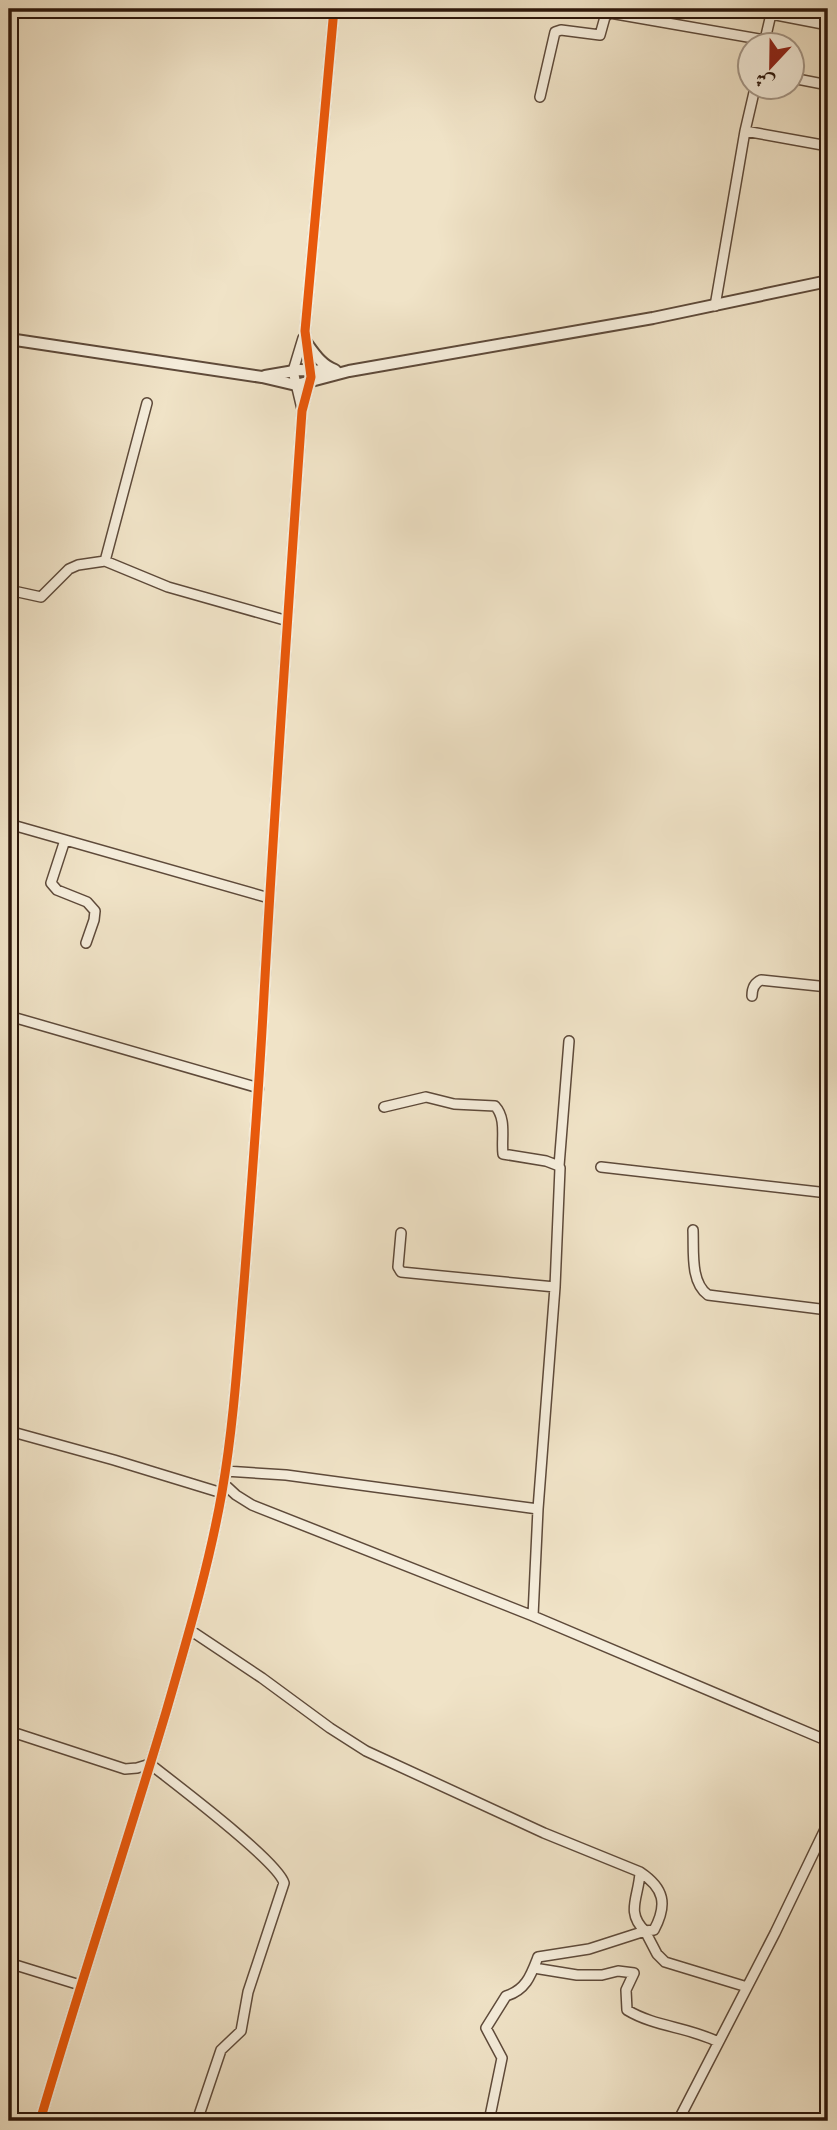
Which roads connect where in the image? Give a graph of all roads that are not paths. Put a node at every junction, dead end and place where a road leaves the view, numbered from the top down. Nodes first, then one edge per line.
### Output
1 (334, 9) edge
2 (771, 12) edge
3 (828, 25) edge
4 (766, 32) edge
5 (736, 38) edge
6 (806, 81) edge
7 (828, 85) edge
8 (540, 97) dead end
9 (751, 102) edge
10 (745, 131) junction
11 (828, 146) edge
12 (828, 281) edge
13 (715, 306) junction
14 (305, 336) junction
15 (9, 340) edge
16 (293, 371) junction
17 (344, 371) junction
18 (310, 376) junction
19 (262, 377) junction
20 (296, 385) junction
21 (147, 403) dead end
22 (302, 411) junction
23 (105, 561) junction
24 (9, 590) edge
25 (288, 621) junction
26 (9, 824) edge
27 (65, 840) junction
28 (269, 898) junction
29 (86, 943) dead end
30 (828, 986) edge
31 (752, 996) dead end
32 (9, 1016) edge
33 (569, 1041) dead end
34 (259, 1088) junction
35 (384, 1107) dead end
36 (559, 1166) junction
37 (601, 1167) dead end
38 (828, 1193) edge
39 (693, 1230) dead end
40 (401, 1233) dead end
41 (555, 1287) junction
42 (828, 1310) edge
43 (9, 1431) edge
44 (225, 1471) junction
45 (223, 1488) junction
46 (538, 1508) junction
47 (533, 1616) junction
48 (190, 1630) junction
49 (9, 1731) edge
50 (828, 1741) edge
51 (150, 1764) junction
52 (828, 1823) edge
53 (640, 1872) junction
54 (645, 1931) junction
55 (9, 1963) edge
56 (534, 1968) junction
57 (80, 1985) junction
58 (747, 1987) junction
59 (718, 2042) junction
60 (40, 2121) edge
61 (197, 2121) edge
62 (489, 2121) edge
63 (678, 2121) edge

1 - 14 street
2 - 3 street
2 - 4 street
5 - 8 street
6 - 7 street
9 - 10 street
10 - 11 street
10 - 13 street
12 - 13 street
13 - 17 street
14 - 16 street
14 - 17 street
14 - 18 street
15 - 19 street
16 - 18 street
16 - 19 street
16 - 20 street
17 - 18 street
18 - 20 street
18 - 22 street
19 - 20 street
20 - 22 street
21 - 23 street
22 - 25 street
23 - 24 street
23 - 25 street
25 - 28 street
26 - 27 street
27 - 28 street
27 - 29 street
28 - 34 street
30 - 31 street
32 - 34 street
33 - 36 street
34 - 44 street
35 - 36 street
36 - 41 street
37 - 38 street
39 - 42 street
40 - 41 street
41 - 46 street
43 - 45 street
44 - 45 street
44 - 46 street
45 - 47 street
45 - 48 street
46 - 47 street
47 - 50 street
48 - 51 street
48 - 53 street
49 - 51 street
51 - 57 street
51 - 61 street
52 - 58 street
53 - 54 street
53 - 54 street
54 - 56 street
54 - 58 street
55 - 57 street
56 - 59 street
56 - 62 street
57 - 60 street
58 - 59 street
59 - 63 street

